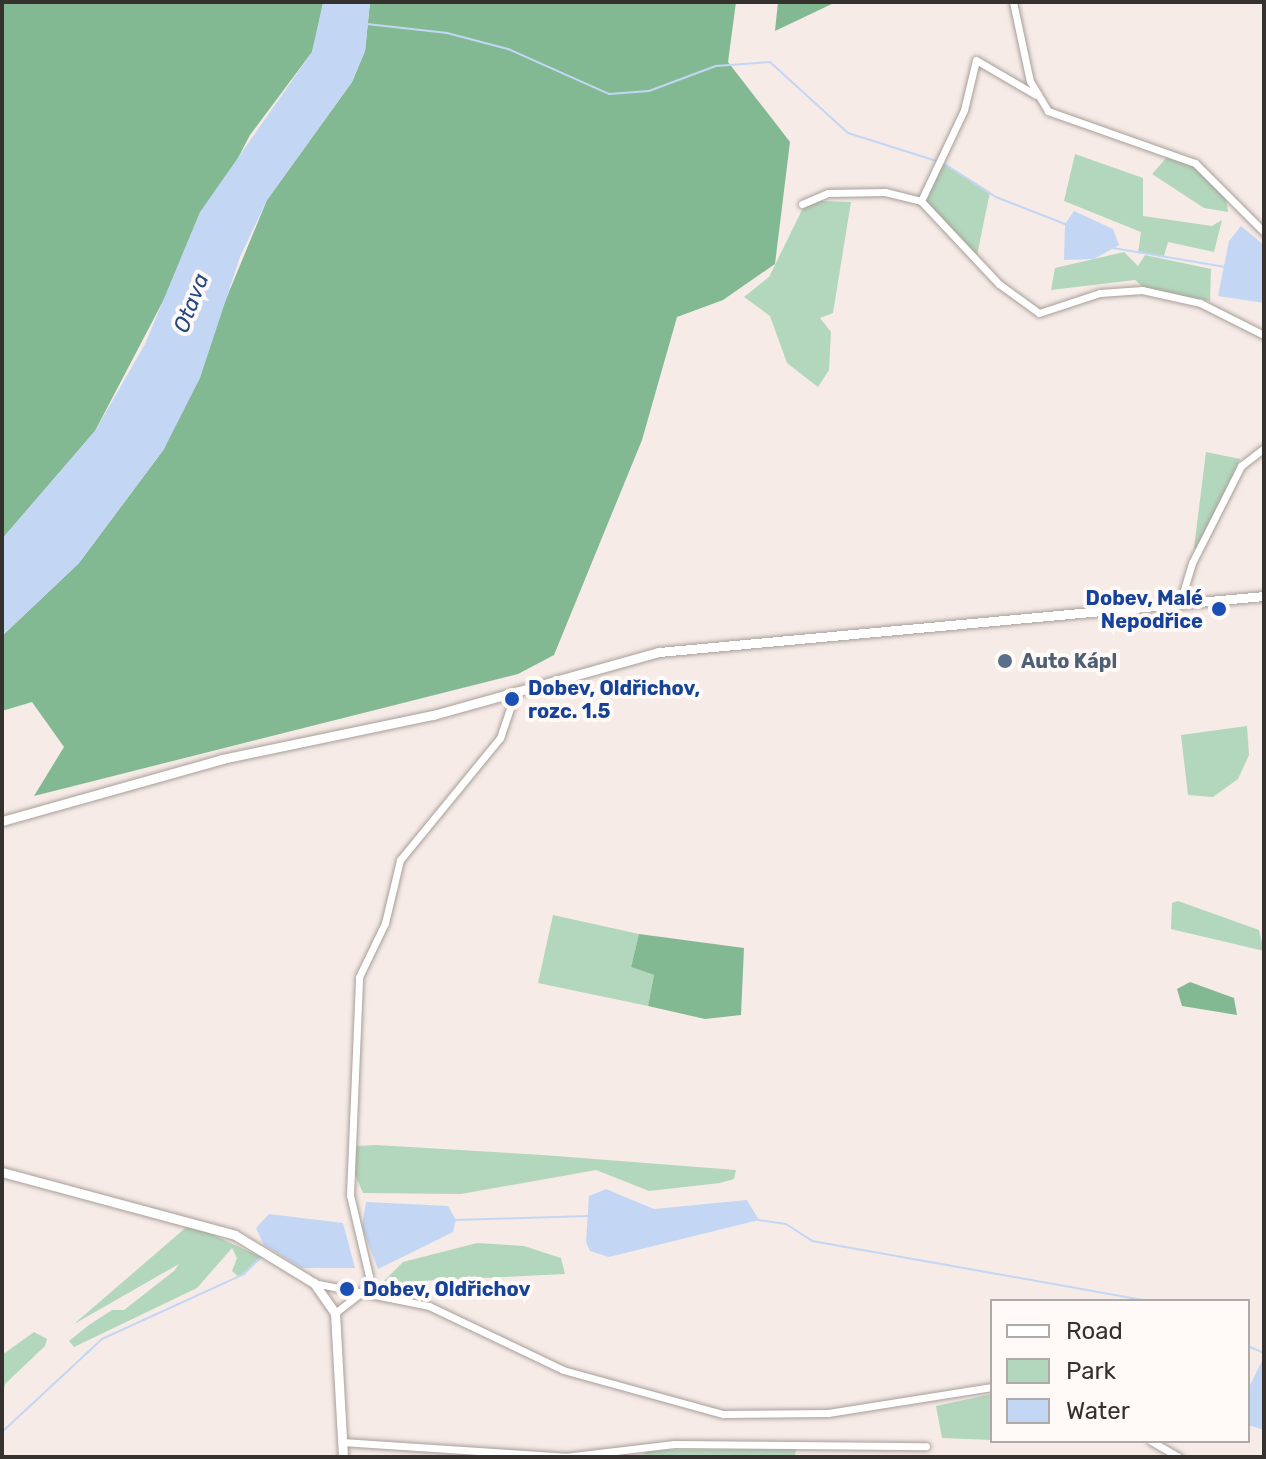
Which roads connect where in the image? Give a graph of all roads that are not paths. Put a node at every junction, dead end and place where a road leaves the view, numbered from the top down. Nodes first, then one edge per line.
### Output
1 (1013, 2) edge
2 (1036, 95) junction
3 (921, 201) junction
4 (802, 204) dead end
5 (1264, 232) edge
6 (1264, 335) edge
7 (1264, 448) edge
8 (1264, 596) edge
9 (1180, 603) junction
10 (516, 691) junction
11 (2, 821) edge
12 (2, 1172) edge
13 (314, 1283) junction
14 (366, 1289) junction
15 (335, 1313) junction
16 (990, 1387) edge
17 (342, 1442) junction
18 (1154, 1443) edge
19 (926, 1446) dead end
20 (343, 1457) edge
21 (1179, 1457) edge

1 - 2 street
2 - 3 street
2 - 5 street
3 - 4 street
3 - 6 street
7 - 9 street
8 - 9 main road
9 - 10 main road
10 - 11 main road
10 - 14 street
12 - 13 main road
13 - 14 street
13 - 15 main road
14 - 15 street
14 - 16 street
15 - 17 main road
17 - 19 street
17 - 20 main road
18 - 21 street

